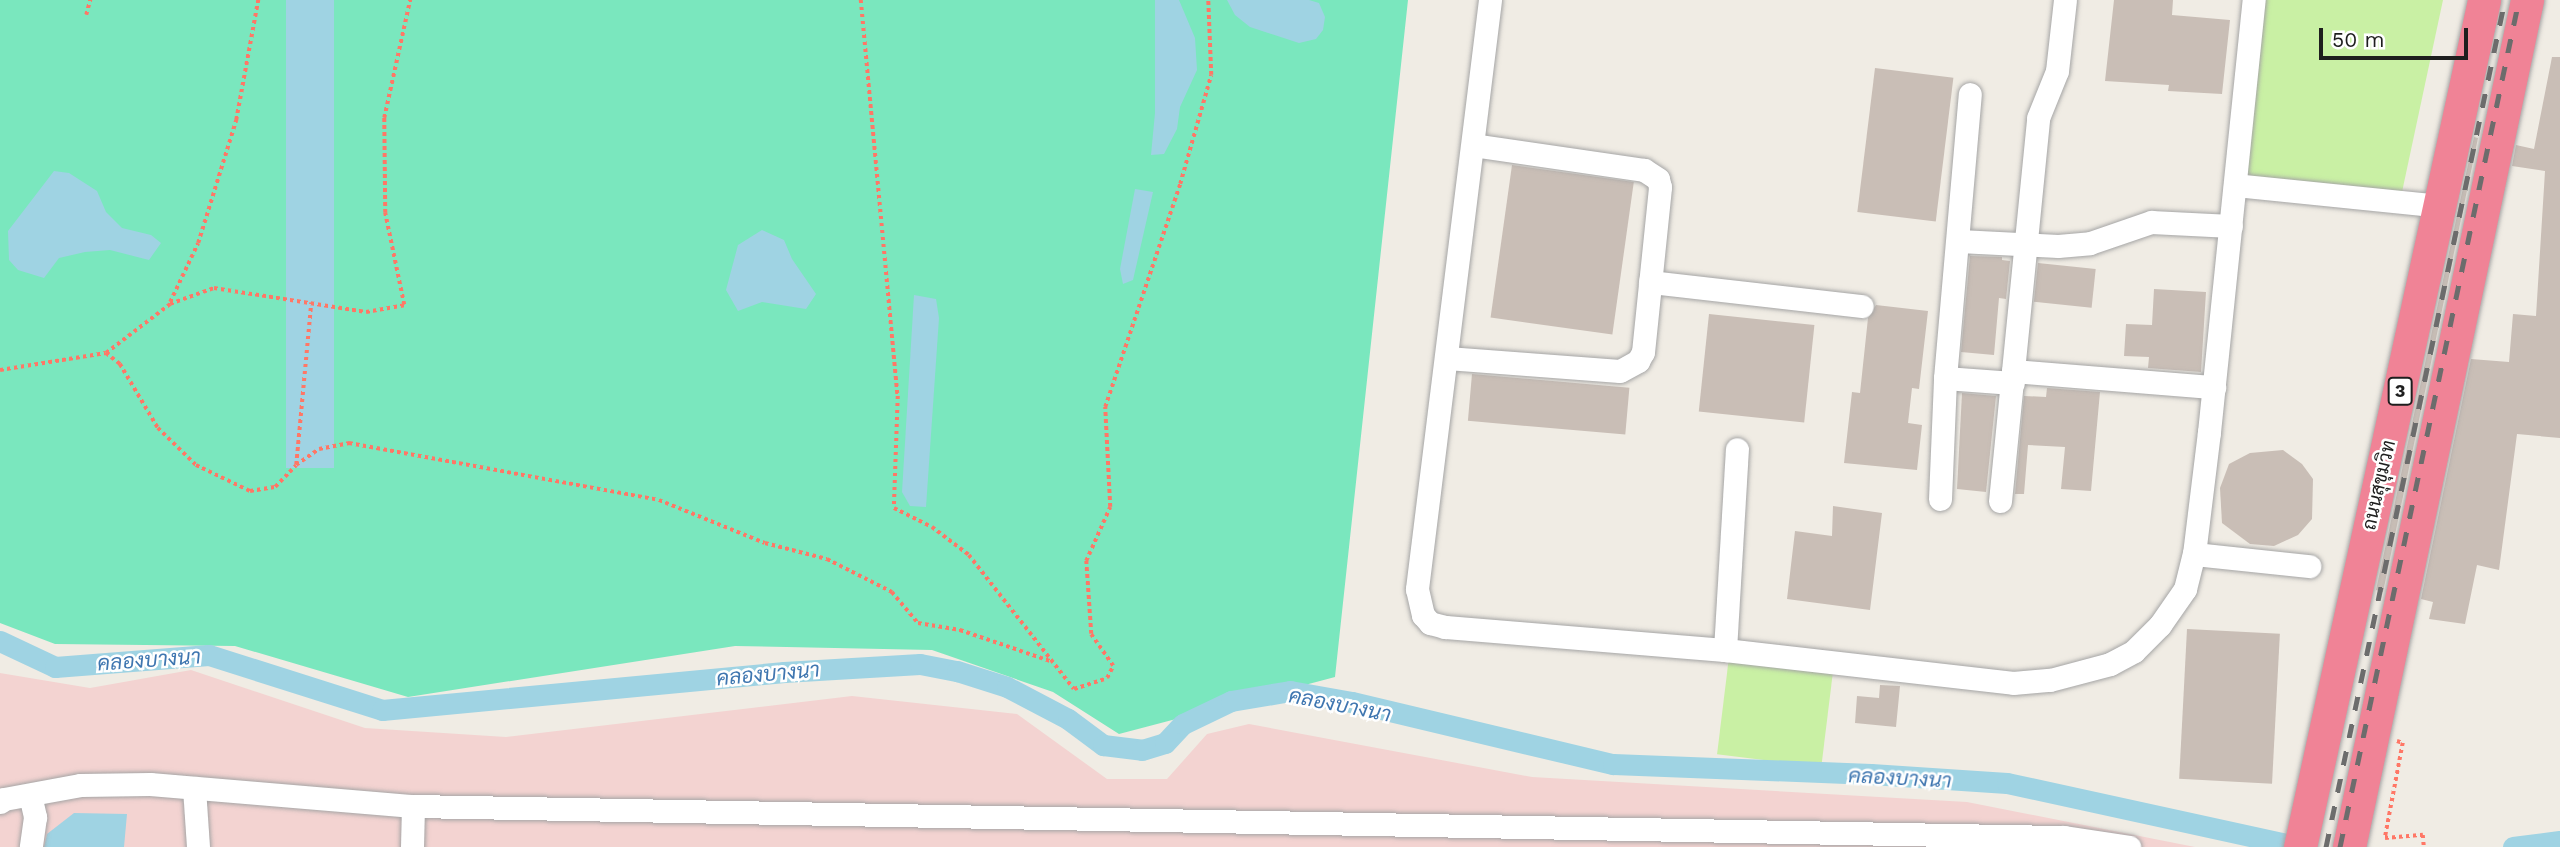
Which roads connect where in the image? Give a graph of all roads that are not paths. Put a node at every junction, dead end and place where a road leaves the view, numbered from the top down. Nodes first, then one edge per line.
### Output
1 (1490, 0) edge
2 (2065, 0) edge
3 (2254, 0) edge
4 (2484, 0) edge
5 (2527, 0) edge
6 (1970, 94) dead end
7 (1473, 145) junction
8 (2235, 185) junction
9 (2441, 206) junction
10 (2231, 226) junction
11 (1959, 241) junction
12 (2025, 243) junction
13 (1650, 282) junction
14 (1862, 306) dead end
15 (1447, 359) junction
16 (2013, 377) junction
17 (1945, 378) junction
18 (2214, 387) junction
19 (1737, 449) dead end
20 (1940, 499) dead end
21 (2000, 501) dead end
22 (2194, 554) junction
23 (2309, 566) dead end
24 (1725, 650) junction
25 (194, 788) junction
26 (30, 794) junction
27 (0, 802) edge
28 (413, 806) junction
29 (30, 847) edge
30 (198, 847) edge
31 (412, 847) edge
32 (2129, 847) edge
33 (2300, 847) edge
34 (2349, 847) edge

1 - 7 lane
2 - 12 lane
3 - 8 lane
4 - 9 highway, ถนนสุขุมวิท / 3
5 - 34 highway, 3
6 - 11 lane
7 - 13 lane
7 - 15 lane
8 - 9 lane
8 - 10 lane
9 - 33 highway, ถนนสุขุมวิท / 3
10 - 12 lane
10 - 18 lane
11 - 12 lane
11 - 17 lane
12 - 16 lane
13 - 14 lane
13 - 15 lane
15 - 24 lane
16 - 17 lane
16 - 18 lane
16 - 21 lane
17 - 20 lane
18 - 22 lane
19 - 24 lane
22 - 23 lane
22 - 24 lane
25 - 26 lane
25 - 28 lane
25 - 30 lane
26 - 27 lane
26 - 29 lane
28 - 31 lane
28 - 32 lane

